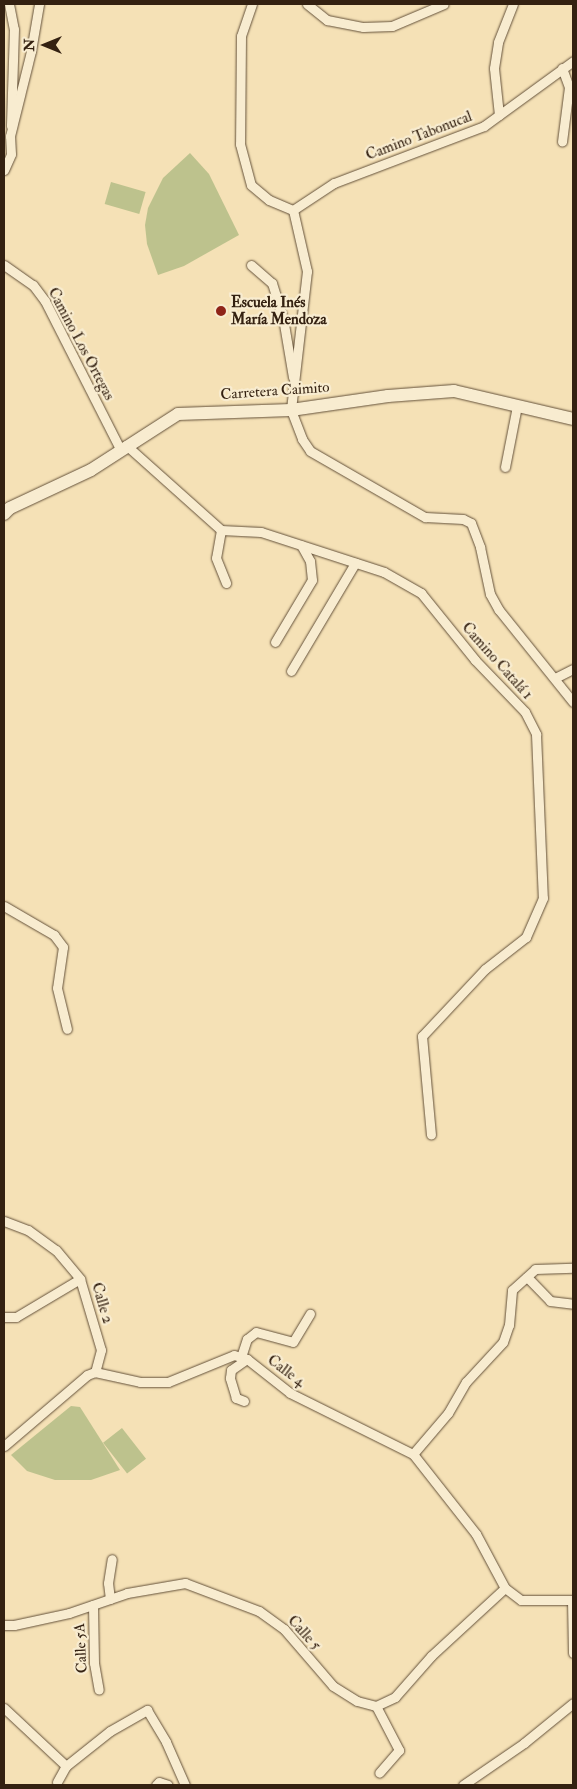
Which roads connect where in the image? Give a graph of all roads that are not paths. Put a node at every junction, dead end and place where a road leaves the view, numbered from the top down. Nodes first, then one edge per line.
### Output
1 (9, 4) edge
2 (38, 4) edge
3 (252, 4) edge
4 (307, 4) edge
5 (444, 4) edge
6 (514, 4) edge
7 (573, 60) edge
8 (562, 68) junction
9 (499, 115) junction
10 (10, 136) junction
11 (562, 142) dead end
12 (4, 170) edge
13 (293, 210) junction
14 (4, 264) edge
15 (251, 265) dead end
16 (294, 387) junction
17 (517, 406) junction
18 (291, 410) junction
19 (573, 418) edge
20 (123, 447) junction
21 (506, 467) dead end
22 (4, 514) edge
23 (222, 530) junction
24 (300, 545) junction
25 (355, 563) junction
26 (226, 583) dead end
27 (275, 642) dead end
28 (573, 668) edge
29 (291, 671) dead end
30 (555, 678) junction
31 (573, 702) edge
32 (4, 906) edge
33 (67, 1029) dead end
34 (431, 1135) dead end
35 (4, 1221) edge
36 (573, 1268) edge
37 (527, 1277) junction
38 (80, 1279) junction
39 (573, 1304) edge
40 (310, 1314) dead end
41 (4, 1317) edge
42 (244, 1358) junction
43 (95, 1372) junction
44 (244, 1401) dead end
45 (4, 1446) edge
46 (413, 1454) junction
47 (112, 1559) dead end
48 (505, 1588) junction
49 (110, 1599) junction
50 (573, 1600) edge
51 (93, 1605) junction
52 (4, 1625) edge
53 (573, 1653) edge
54 (98, 1690) dead end
55 (573, 1703) edge
56 (376, 1706) junction
57 (4, 1708) edge
58 (66, 1766) junction
59 (379, 1773) dead end
60 (57, 1782) dead end
61 (156, 1785) edge
62 (168, 1785) edge
63 (185, 1785) edge
64 (462, 1785) edge

1 - 10 street
2 - 10 street
3 - 13 street
4 - 5 street
6 - 9 street
7 - 8 street, Camino Tabonucal
8 - 9 street, Camino Tabonucal
8 - 11 street
9 - 13 street, Camino Tabonucal
10 - 12 street
13 - 16 street
14 - 20 street, Camino Los Ortegas
15 - 16 street
16 - 18 street
17 - 18 street, Carretera Caimito
17 - 19 street, Carretera Caimito
17 - 21 street
18 - 20 street, Carretera Caimito
18 - 30 street
20 - 22 street, Carretera Caimito
20 - 23 street
23 - 24 street, Camino Catalá 1
23 - 26 street
24 - 25 street, Camino Catalá 1
24 - 27 street
25 - 29 street
25 - 34 street, Camino Catalá 1
28 - 30 street
30 - 31 street
32 - 33 street
35 - 38 street, Calle 2
36 - 37 street
37 - 39 street
37 - 46 street
38 - 41 street
38 - 43 street, Calle 2
40 - 42 street
42 - 43 street
42 - 44 street
42 - 46 street, Calle 4
43 - 45 street
46 - 48 street, Calle 4
47 - 49 street
48 - 50 street
48 - 56 street
49 - 51 street, Calle 5
49 - 56 street, Calle 5
50 - 53 street
51 - 52 street, Calle 5
51 - 54 street, Calle 5A
55 - 64 street
56 - 59 street
57 - 58 street
58 - 60 street
58 - 63 street
61 - 62 street

